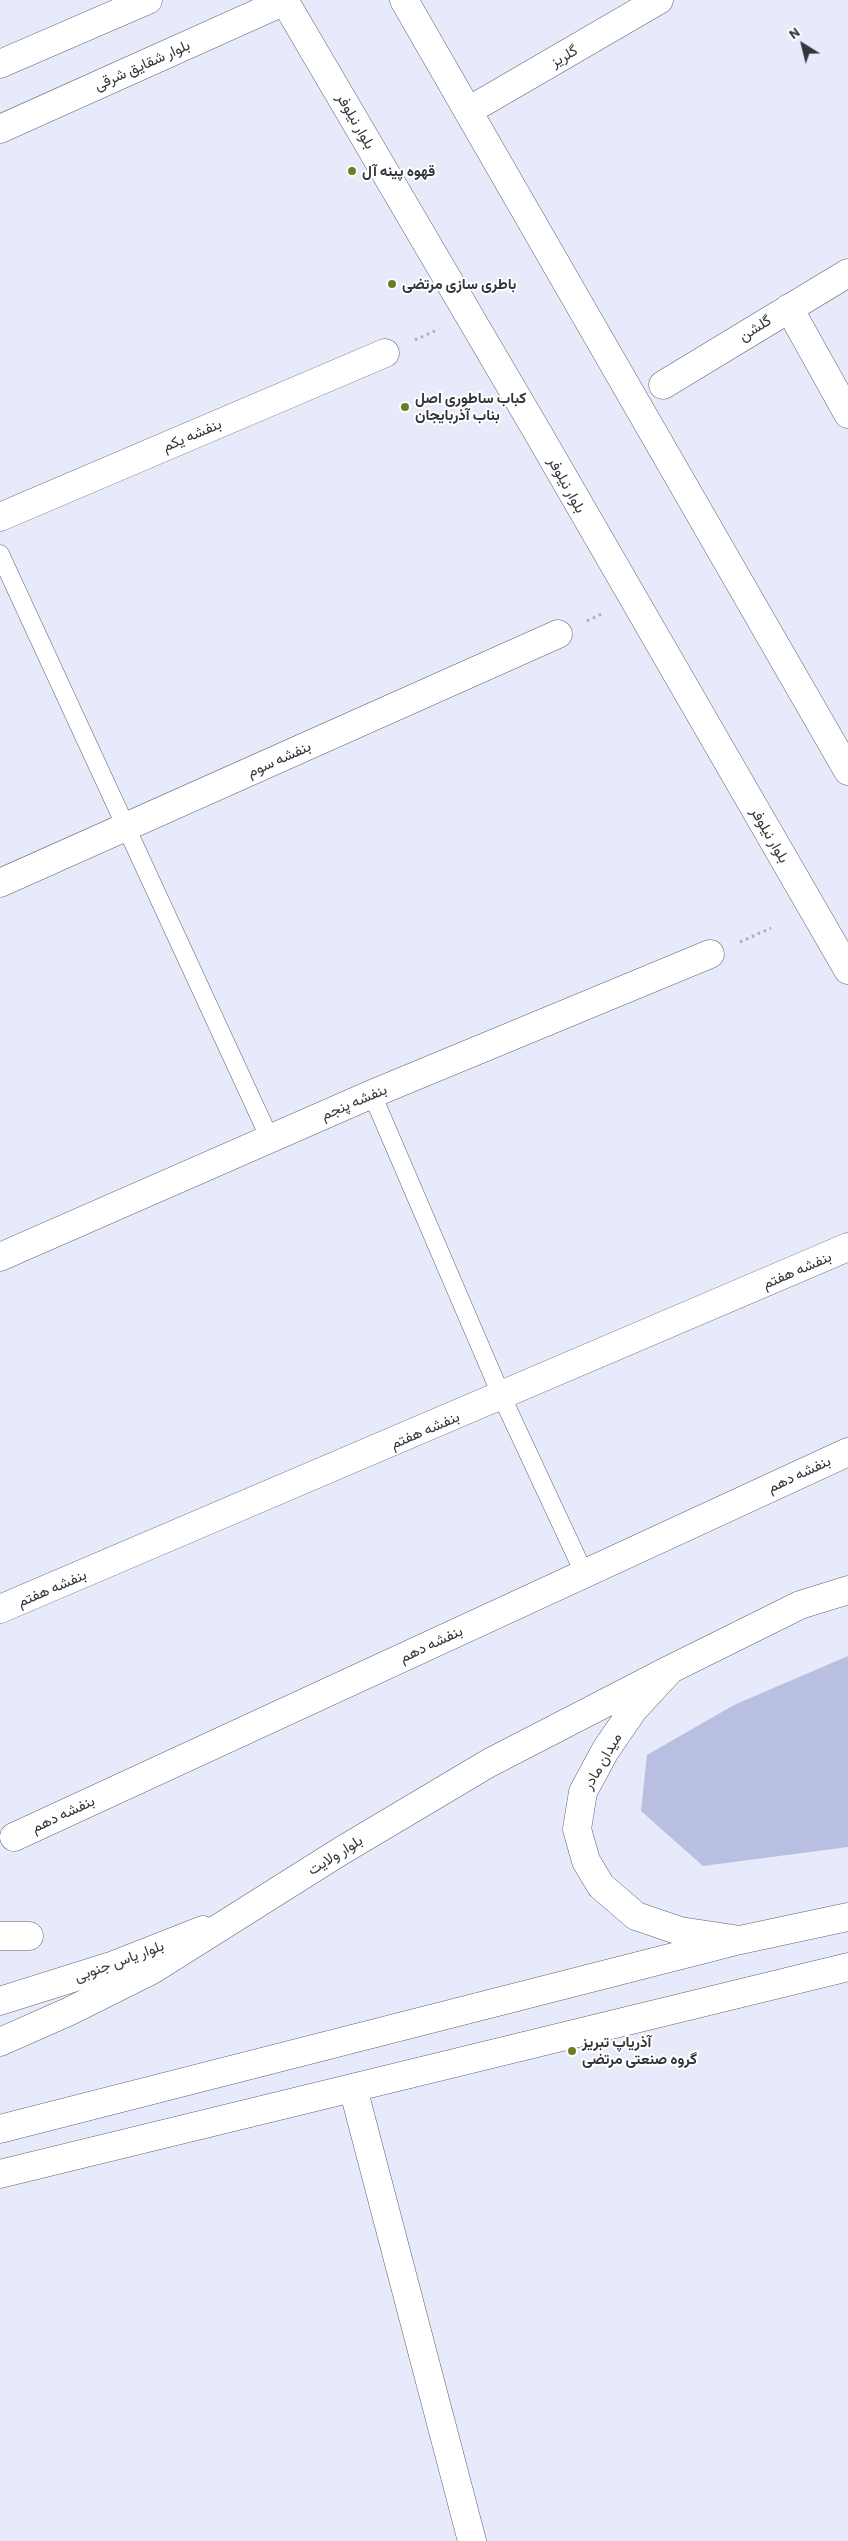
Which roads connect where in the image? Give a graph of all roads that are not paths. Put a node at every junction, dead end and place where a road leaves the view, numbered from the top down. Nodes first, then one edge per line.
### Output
1 (148, 0) edge
2 (404, 0) edge
3 (660, 0) edge
4 (284, 1) edge
5 (0, 64) edge
6 (468, 111) junction
7 (0, 129) edge
8 (848, 273) edge
9 (789, 308) junction
10 (385, 353) road end
11 (663, 385) dead end
12 (848, 414) edge
13 (0, 517) edge
14 (0, 554) edge
15 (558, 634) road end
16 (848, 771) edge
17 (126, 827) junction
18 (0, 882) edge
19 (710, 954) dead end
20 (848, 970) edge
21 (372, 1094) junction
22 (270, 1139) junction
23 (848, 1247) edge
24 (0, 1257) edge
25 (502, 1397) junction
26 (848, 1452) edge
27 (584, 1573) junction
28 (848, 1590) edge
29 (0, 1610) edge
30 (672, 1669) junction
31 (14, 1837) dead end
32 (238, 1917) junction
33 (848, 1917) edge
34 (0, 1936) edge
35 (30, 1936) dead end
36 (740, 1940) junction
37 (848, 1967) edge
38 (0, 2001) edge
39 (0, 2042) edge
40 (354, 2088) junction
41 (0, 2129) edge
42 (0, 2174) edge
43 (472, 2541) edge

1 - 5 street
2 - 6 street
3 - 6 street, گلریز
4 - 7 street, بلوار شقایق شرقی
4 - 20 street, بلوار نیلوفر
6 - 16 street
8 - 9 street, گلشن
9 - 11 street, گلشن
9 - 12 street
10 - 13 street, بنفشه یکم
14 - 17 lane
15 - 17 street, بنفشه سوم
17 - 18 street, بنفشه سوم
17 - 22 lane
19 - 21 street, بنفشه پنجم
21 - 22 street, بنفشه پنجم
21 - 25 lane
22 - 24 street, بنفشه پنجم
23 - 25 street, بنفشه هفتم
25 - 27 lane
25 - 29 street, بنفشه هفتم
26 - 27 street, بنفشه دهم
27 - 31 street, بنفشه دهم
28 - 30 street, میدان مادر
30 - 32 street, بلوار ولایت
30 - 36 street, میدان مادر
32 - 38 street, بلوار یاس جنوبی
32 - 39 street, بلوار ولایت
33 - 36 street, میدان مادر
34 - 35 street
36 - 41 street
37 - 40 street
40 - 42 street
40 - 43 street

